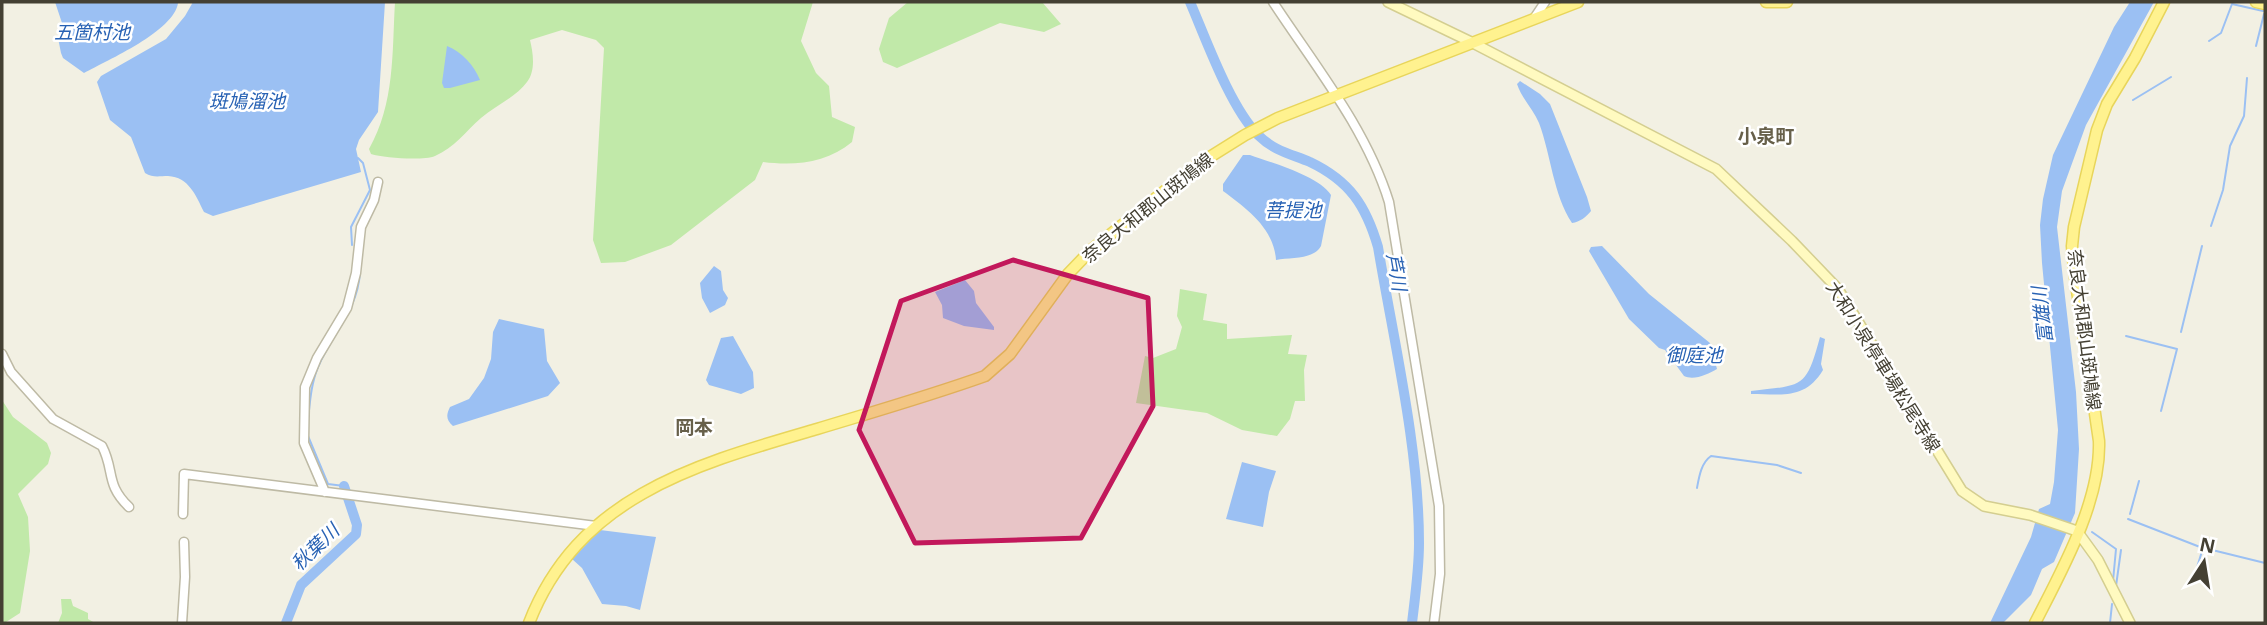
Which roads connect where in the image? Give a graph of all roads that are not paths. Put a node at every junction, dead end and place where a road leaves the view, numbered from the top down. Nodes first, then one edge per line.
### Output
1 (1273, 2) edge
2 (1388, 2) edge
3 (1545, 2) edge
4 (1578, 2) edge
5 (1766, 2) edge
6 (1787, 2) edge
7 (2164, 2) edge
8 (2256, 2) edge
9 (2265, 4) edge
10 (1535, 16) junction
11 (1471, 42) junction
12 (1335, 95) junction
13 (378, 182) dead end
14 (2, 354) edge
15 (325, 492) junction
16 (129, 507) dead end
17 (183, 514) dead end
18 (596, 526) junction
19 (2075, 530) junction
20 (184, 542) dead end
21 (182, 623) edge
22 (529, 623) edge
23 (1434, 623) edge
24 (2035, 623) edge
25 (2130, 623) edge

1 - 12 street
2 - 11 main road, 大和小泉停車場松尾寺線
3 - 10 street
4 - 10 main road, 奈良大和郡山斑鳩線
5 - 6 main road
7 - 19 main road, 奈良大和郡山斑鳩線
8 - 9 main road
10 - 11 main road, 奈良大和郡山斑鳩線
11 - 12 main road, 奈良大和郡山斑鳩線
11 - 19 main road, 大和小泉停車場松尾寺線
12 - 18 main road, 奈良大和郡山斑鳩線
12 - 23 street
13 - 15 street
14 - 16 street
15 - 17 street
15 - 18 street
18 - 22 main road, 奈良大和郡山斑鳩線
19 - 24 main road, 奈良大和郡山斑鳩線
19 - 25 main road
20 - 21 street

